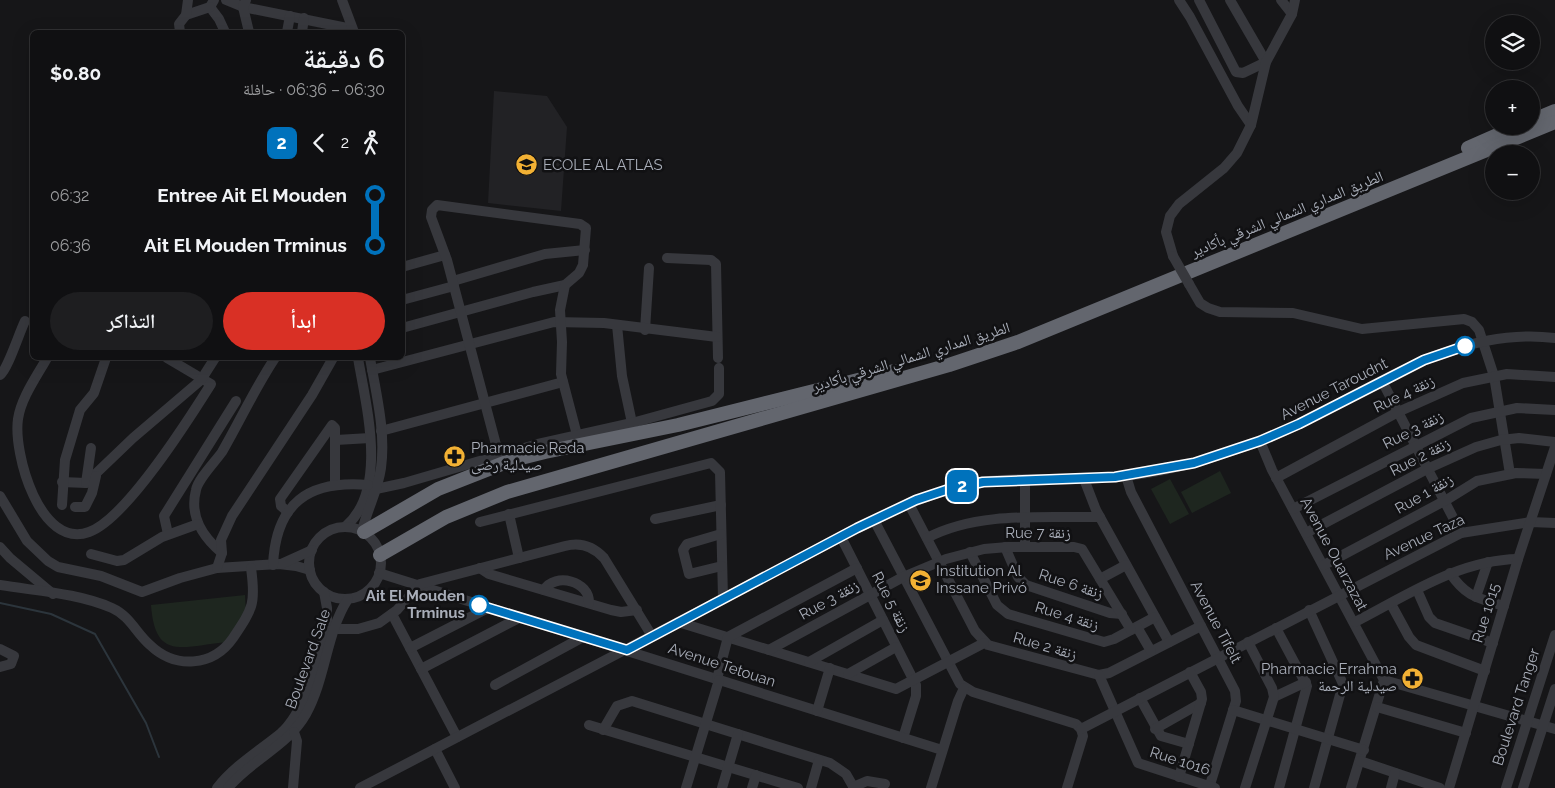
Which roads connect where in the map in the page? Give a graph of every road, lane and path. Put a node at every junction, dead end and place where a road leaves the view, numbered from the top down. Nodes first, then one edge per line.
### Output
1 (188, 0) edge
2 (226, 0) edge
3 (266, 0) edge
4 (342, 0) edge
5 (1179, 0) edge
6 (1199, 0) edge
7 (1230, 0) edge
8 (1281, 0) edge
9 (1295, 0) edge
10 (245, 3) edge
11 (212, 4) edge
12 (262, 10) junction
13 (186, 14) junction
14 (1292, 14) junction
15 (290, 16) junction
16 (304, 18) junction
17 (324, 28) edge
18 (180, 30) edge
19 (224, 30) edge
20 (249, 30) edge
21 (287, 30) edge
22 (302, 30) edge
23 (343, 30) edge
24 (353, 30) edge
25 (1266, 62) junction
26 (1555, 111) edge
27 (1540, 117) edge
28 (1555, 122) edge
29 (1252, 125) junction
30 (1496, 135) edge
31 (585, 250) junction
32 (445, 255) junction
33 (667, 258) dead end
34 (405, 266) edge
35 (650, 268) dead end
36 (453, 283) junction
37 (565, 285) junction
38 (405, 299) edge
39 (460, 312) junction
40 (25, 321) dead end
41 (560, 321) junction
42 (618, 325) junction
43 (405, 327) edge
44 (645, 330) junction
45 (717, 336) junction
46 (1555, 338) edge
47 (1482, 342) junction
48 (468, 344) junction
49 (46, 360) edge
50 (105, 360) edge
51 (170, 360) edge
52 (214, 360) edge
53 (274, 360) edge
54 (332, 360) edge
55 (358, 360) edge
56 (370, 360) edge
57 (372, 370) junction
58 (0, 375) edge
59 (1494, 376) junction
60 (1555, 377) edge
61 (201, 380) junction
62 (1382, 381) junction
63 (563, 382) junction
64 (236, 401) dead end
65 (484, 404) junction
66 (1500, 410) junction
67 (1555, 410) edge
68 (1398, 412) junction
69 (632, 423) junction
70 (381, 431) junction
71 (577, 435) junction
72 (370, 438) junction
73 (1504, 439) junction
74 (336, 440) junction
75 (1260, 441) junction
76 (1555, 442) edge
77 (1414, 445) junction
78 (1555, 447) edge
79 (91, 448) dead end
80 (499, 456) junction
81 (1428, 469) junction
82 (1510, 474) junction
83 (1546, 474) junction
84 (96, 476) junction
85 (1126, 476) junction
86 (1276, 478) junction
87 (1025, 479) junction
88 (1084, 479) junction
89 (62, 482) junction
90 (86, 483) junction
91 (335, 485) junction
92 (372, 487) junction
93 (0, 496) edge
94 (1445, 500) junction
95 (909, 504) junction
96 (62, 505) dead end
97 (721, 505) junction
98 (75, 507) dead end
99 (1294, 509) junction
100 (288, 512) junction
101 (509, 514) junction
102 (1100, 517) junction
103 (1025, 518) junction
104 (655, 519) dead end
105 (874, 520) junction
106 (480, 522) dead end
107 (1531, 522) junction
108 (1555, 523) edge
109 (198, 524) junction
110 (345, 527) junction
111 (363, 532) junction
112 (1306, 533) junction
113 (1461, 533) junction
114 (168, 534) junction
115 (722, 534) junction
116 (841, 537) junction
117 (926, 538) junction
118 (1025, 546) junction
119 (0, 547) edge
120 (1005, 547) junction
121 (312, 550) junction
122 (970, 552) junction
123 (91, 554) dead end
124 (222, 554) junction
125 (380, 555) junction
126 (519, 558) junction
127 (1518, 559) junction
128 (938, 561) junction
129 (1488, 562) junction
130 (1126, 564) junction
131 (276, 565) junction
132 (1324, 565) junction
133 (722, 566) junction
134 (217, 568) junction
135 (251, 568) junction
136 (480, 568) junction
137 (857, 568) junction
138 (310, 570) junction
139 (1450, 573) junction
140 (379, 574) junction
141 (903, 577) junction
142 (1100, 579) junction
143 (0, 585) edge
144 (416, 586) junction
145 (544, 590) junction
146 (1417, 590) junction
147 (324, 592) junction
148 (53, 594) junction
149 (870, 595) junction
150 (1340, 595) junction
151 (1476, 597) junction
152 (348, 598) junction
153 (723, 598) junction
154 (588, 603) junction
155 (1391, 604) junction
156 (1504, 606) junction
157 (488, 608) junction
158 (637, 610) junction
159 (1309, 610) junction
160 (392, 614) junction
161 (1122, 614) junction
162 (327, 615) junction
163 (1155, 617) junction
164 (338, 618) junction
165 (519, 618) junction
166 (883, 620) junction
167 (678, 622) junction
168 (1355, 622) junction
169 (1201, 626) junction
170 (1276, 628) junction
171 (335, 629) junction
172 (1134, 629) junction
173 (1555, 635) edge
174 (652, 636) junction
175 (583, 637) junction
176 (728, 637) junction
177 (1169, 642) junction
178 (1248, 642) junction
179 (1493, 642) junction
180 (984, 643) junction
181 (896, 647) junction
182 (410, 648) junction
183 (0, 649) edge
184 (627, 650) junction
185 (770, 650) junction
186 (1152, 651) junction
187 (1218, 658) junction
188 (809, 662) junction
189 (948, 664) junction
190 (0, 667) edge
191 (830, 668) junction
192 (421, 670) junction
193 (1484, 671) junction
194 (1190, 672) junction
195 (848, 674) junction
196 (1098, 675) junction
197 (718, 679) junction
198 (1384, 680) junction
199 (914, 682) junction
200 (1306, 682) junction
201 (495, 685) dead end
202 (964, 688) junction
203 (1555, 689) edge
204 (1274, 697) junction
205 (1140, 698) junction
206 (1201, 703) junction
207 (1474, 706) junction
208 (1377, 707) junction
209 (1233, 710) junction
210 (817, 711) junction
211 (1114, 712) junction
212 (1267, 720) junction
213 (1529, 721) junction
214 (706, 724) junction
215 (589, 726) dead end
216 (1544, 726) junction
217 (1081, 729) junction
218 (1155, 729) junction
219 (1296, 729) junction
220 (1555, 729) edge
221 (603, 730) junction
222 (294, 732) junction
223 (1466, 733) junction
224 (738, 734) junction
225 (457, 737) junction
226 (903, 738) junction
227 (1328, 739) junction
228 (1189, 744) junction
229 (434, 749) junction
230 (942, 750) junction
231 (1364, 750) junction
232 (696, 757) junction
233 (819, 760) junction
234 (1360, 761) junction
235 (728, 767) junction
236 (1395, 773) junction
237 (756, 776) junction
238 (1179, 777) junction
239 (885, 784) dead end
240 (1420, 785) edge
241 (782, 786) edge
242 (854, 787) edge
243 (1211, 787) edge
244 (217, 788) edge
245 (228, 788) edge
246 (293, 788) edge
247 (360, 788) edge
248 (455, 788) edge
249 (686, 788) edge
250 (722, 788) edge
251 (752, 788) edge
252 (798, 788) edge
253 (811, 788) edge
254 (931, 788) edge
255 (1067, 788) edge
256 (1246, 788) edge
257 (1279, 788) edge
258 (1314, 788) edge
259 (1351, 788) edge
260 (1391, 788) edge
261 (1440, 788) edge
262 (1449, 788) edge
263 (1506, 788) edge
264 (1523, 788) edge

1 - 13 street
2 - 10 street
3 - 12 street
4 - 24 street
5 - 29 street
6 - 25 street
7 - 25 street
8 - 14 street
9 - 14 street
10 - 12 street
10 - 20 street
11 - 13 street
11 - 19 street
12 - 15 street
13 - 18 street
14 - 25 street
15 - 16 street
15 - 21 street
16 - 17 street
16 - 22 street
17 - 23 street
25 - 29 street
26 - 27 highway
28 - 125 highway, الطريق المداري الشمالي الشرقي بأكادير
29 - 47 street, bridge
30 - 111 highway, الطريق المداري الشمالي الشرقي بأكادير
31 - 32 street
31 - 36 street
31 - 37 street
32 - 34 street
32 - 36 street
33 - 45 street
35 - 44 street
36 - 38 street
36 - 39 street
37 - 39 street
37 - 41 street
39 - 43 street
39 - 48 street
40 - 58 street
41 - 42 street
41 - 48 street
41 - 63 street
42 - 44 street
42 - 69 street
44 - 45 street
45 - 69 street
46 - 47 street, Avenue Taroudnt
47 - 59 street
47 - 62 street, Avenue Taroudnt
48 - 57 street
48 - 65 street
49 - 61 street
50 - 89 street
51 - 61 street
52 - 61 street
53 - 109 street
54 - 124 street
55 - 72 street
56 - 57 street
57 - 70 street
59 - 60 street, Rue 4 زنقة
59 - 66 street
59 - 68 street, Rue 4 زنقة
61 - 84 street
62 - 68 street
62 - 75 street, Avenue Taroudnt
63 - 65 street
63 - 71 street
64 - 114 street
65 - 70 street
65 - 80 street
66 - 67 street, Rue 3 زنقة
66 - 73 street
66 - 77 street, Rue 3 زنقة
68 - 77 street
68 - 86 street, Rue 4 زنقة
69 - 71 street
70 - 92 street
71 - 80 street
72 - 74 street
72 - 92 street
73 - 76 street, Rue 2 زنقة
73 - 81 street, Rue 2 زنقة
73 - 82 street
74 - 91 street
74 - 100 street
75 - 85 street, Avenue Taroudnt
75 - 86 street, Avenue Ouarzazat
77 - 81 street
77 - 99 street, Rue 3 زنقة
78 - 83 street, Rue 1015
79 - 90 street
80 - 92 street
81 - 94 street
81 - 112 street, Rue 2 زنقة
82 - 83 street, Rue 1 زنقة
82 - 94 street, Rue 1 زنقة
83 - 107 street, Rue 1015
84 - 90 street
84 - 98 street
85 - 88 street, Avenue Taroudnt
85 - 169 street, Avenue Tifelt
86 - 99 street, Avenue Ouarzazat
87 - 88 street, Avenue Taroudnt
87 - 95 street, Avenue Taroudnt
87 - 103 street
88 - 102 street
89 - 90 street
89 - 96 street
91 - 92 street
91 - 100 street
92 - 110 street
92 - 111 street
93 - 134 street
94 - 113 street
94 - 132 street, Rue 1 زنقة
95 - 105 street, Avenue Taroudnt
95 - 117 street
97 - 101 street
97 - 104 street
97 - 115 street
99 - 112 street, Avenue Ouarzazat
100 - 131 street
101 - 106 street
101 - 126 street
102 - 103 street
102 - 130 street
103 - 117 street
103 - 118 street
105 - 116 street, Avenue Taroudnt
105 - 141 street
107 - 108 street, Avenue Taza
107 - 113 street, Avenue Taza
107 - 127 street, Rue 1015
109 - 114 street
109 - 124 street
110 - 111 street
110 - 121 street
111 - 125 street
112 - 132 street, Avenue Ouarzazat
113 - 150 street, Avenue Taza
114 - 123 street
115 - 133 street
115 - 133 street
116 - 137 street, Rue 5 زنقة
116 - 153 street, Avenue Taroudnt
117 - 128 street
118 - 120 street, Rue 7 زنقة
118 - 142 street, Rue 7 زنقة
119 - 148 street
120 - 122 street, Rue 7 زنقة
120 - 161 street, Rue 6 زنقة
121 - 131 street
121 - 138 street
122 - 128 street, Rue 7 زنقة
122 - 172 street, Rue 4 زنقة
124 - 134 street
125 - 140 street
126 - 136 street
126 - 158 street
127 - 129 street
127 - 156 street, Rue 1015
128 - 141 street, Rue 7 زنقة
128 - 180 street
129 - 139 street
129 - 151 street
130 - 142 street
130 - 163 street
131 - 135 street
131 - 138 street
132 - 150 street, Avenue Ouarzazat
133 - 153 street
134 - 135 street
135 - 148 street
136 - 144 street
136 - 145 street
137 - 149 street, Rue 5 زنقة
137 - 176 street
138 - 147 street
139 - 146 street
139 - 151 street
140 - 144 street, Avenue Tetouan
140 - 152 street
141 - 149 street, Rue 3 زنقة
141 - 189 street
142 - 161 street, Rue 7 زنقة
143 - 148 street
144 - 157 street, Avenue Tetouan
144 - 160 street
145 - 154 street
145 - 154 street
146 - 155 street
146 - 179 street
147 - 152 street
147 - 162 street
149 - 166 street, Rue 5 زنقة
149 - 185 street, Rue 3 زنقة
150 - 159 street, Avenue Taza
150 - 168 street, Avenue Ouarzazat
151 - 156 street
152 - 164 street, Boulevard Sale
153 - 167 street, Avenue Taroudnt
154 - 158 street
155 - 168 street
155 - 193 street
156 - 179 street, Rue 1015
157 - 165 street, Avenue Tetouan
157 - 182 street
158 - 174 street
159 - 170 street, Avenue Taza
159 - 227 street
160 - 171 street
160 - 182 street
161 - 172 street, Rue 7 زنقة
162 - 164 street
162 - 244 street
163 - 172 street, Rue 4 زنقة
163 - 177 street
164 - 171 street, Boulevard Sale
165 - 175 street, Avenue Tetouan
165 - 192 street
166 - 181 street, Rue 5 زنقة
166 - 188 street
167 - 174 street, Avenue Taroudnt
167 - 176 street
168 - 198 street, Avenue Ouarzazat
169 - 177 street
169 - 187 street, Avenue Tifelt
170 - 178 street, Avenue Taza
170 - 200 street
171 - 222 street, Boulevard Sale
172 - 186 street, Rue 7 زنقة
173 - 213 street, Boulevard Tanger
174 - 184 street, Avenue Taroudnt
175 - 184 street, Avenue Tetouan
175 - 201 street
176 - 185 street
176 - 197 street
177 - 186 street
178 - 187 street, Avenue Taza
178 - 204 street
179 - 193 street, Rue 1015
180 - 189 street
180 - 196 street, Rue 2 زنقة
181 - 195 street
181 - 199 street, Rue 5 زنقة
182 - 192 street
183 - 190 street
184 - 197 street, Avenue Tetouan
184 - 225 street, Avenue Taroudnt
185 - 188 street
186 - 196 street
187 - 194 street, Avenue Taza
187 - 209 street, Avenue Tifelt
188 - 191 street
189 - 199 street
189 - 202 street
191 - 195 street
191 - 210 street
192 - 225 street
193 - 207 street, Rue 1015
194 - 205 street, Avenue Taza
194 - 206 street
195 - 199 street
196 - 211 street
197 - 210 street, Avenue Tetouan
197 - 214 street
198 - 207 street
198 - 208 street
199 - 226 street
200 - 204 street
200 - 219 street
202 - 217 street
202 - 230 street
203 - 216 street, Boulevard Tanger
204 - 212 street
205 - 211 street, Avenue Taza
205 - 218 street
206 - 218 street
206 - 228 street
207 - 213 street
207 - 223 street, Rue 1015
208 - 223 street
208 - 231 street
209 - 212 street
209 - 243 street, Avenue Tifelt
210 - 226 street, Avenue Tetouan
211 - 217 street, Avenue Taza
211 - 238 street, Rue 1016
212 - 219 street
212 - 256 street
213 - 216 street
213 - 263 street, Boulevard Tanger
214 - 221 street
214 - 224 street
214 - 232 street
215 - 221 street
216 - 220 street
216 - 264 street, Boulevard Tanger
217 - 255 street
218 - 228 street
219 - 227 street
219 - 257 street
221 - 232 street
222 - 245 street
222 - 246 street, Boulevard Sale
223 - 262 street, Rue 1015
224 - 233 street
224 - 235 street
225 - 229 street, Avenue Taroudnt
226 - 230 street, Avenue Tetouan
227 - 231 street
227 - 258 street
228 - 238 street
229 - 247 street, Avenue Taroudnt
229 - 248 street
230 - 254 street
231 - 234 street
232 - 235 street
232 - 249 street
233 - 242 street
233 - 253 street
234 - 236 street
234 - 259 street
235 - 237 street
235 - 250 street
236 - 240 street
236 - 260 street
237 - 241 street
237 - 251 street
238 - 243 street, Rue 1016
239 - 242 street
240 - 261 street
241 - 252 street

